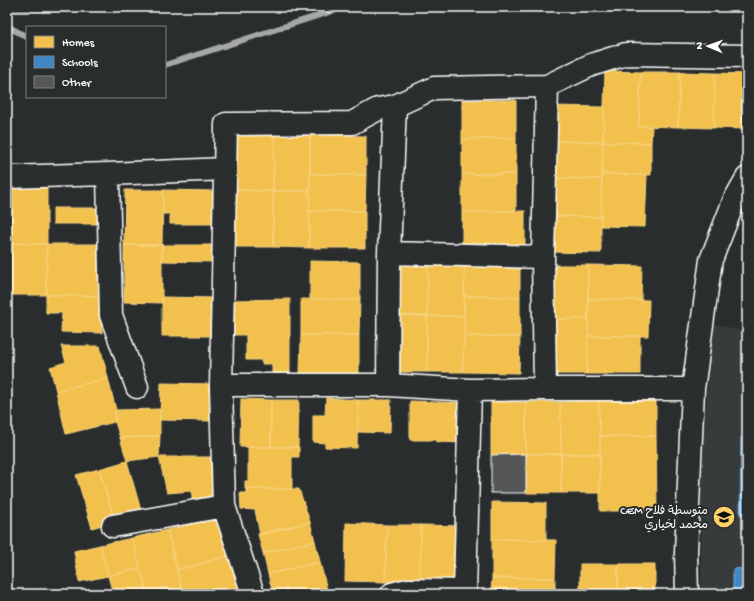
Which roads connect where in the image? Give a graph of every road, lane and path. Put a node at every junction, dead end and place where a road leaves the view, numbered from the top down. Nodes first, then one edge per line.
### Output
1 (747, 56) edge
2 (547, 86) junction
3 (395, 106) junction
4 (225, 169) junction
5 (108, 174) junction
6 (7, 177) edge
7 (747, 178) edge
8 (389, 253) junction
9 (543, 257) junction
10 (222, 385) junction
11 (388, 385) junction
12 (137, 388) dead end
13 (545, 389) junction
14 (694, 389) junction
15 (470, 390) junction
16 (224, 506) junction
17 (112, 526) dead end
18 (465, 592) edge
19 (253, 594) edge
20 (392, 594) edge
21 (687, 594) edge

1 - 2 street
2 - 3 street
2 - 9 street
3 - 4 street
3 - 8 street
4 - 5 street
4 - 10 street
5 - 6 street
5 - 12 street
7 - 14 street
8 - 9 street
8 - 11 street
9 - 13 street
10 - 11 street
10 - 16 street
11 - 15 street
13 - 14 street
13 - 15 street
14 - 21 street
15 - 18 street
16 - 17 street
16 - 19 street
18 - 20 street

